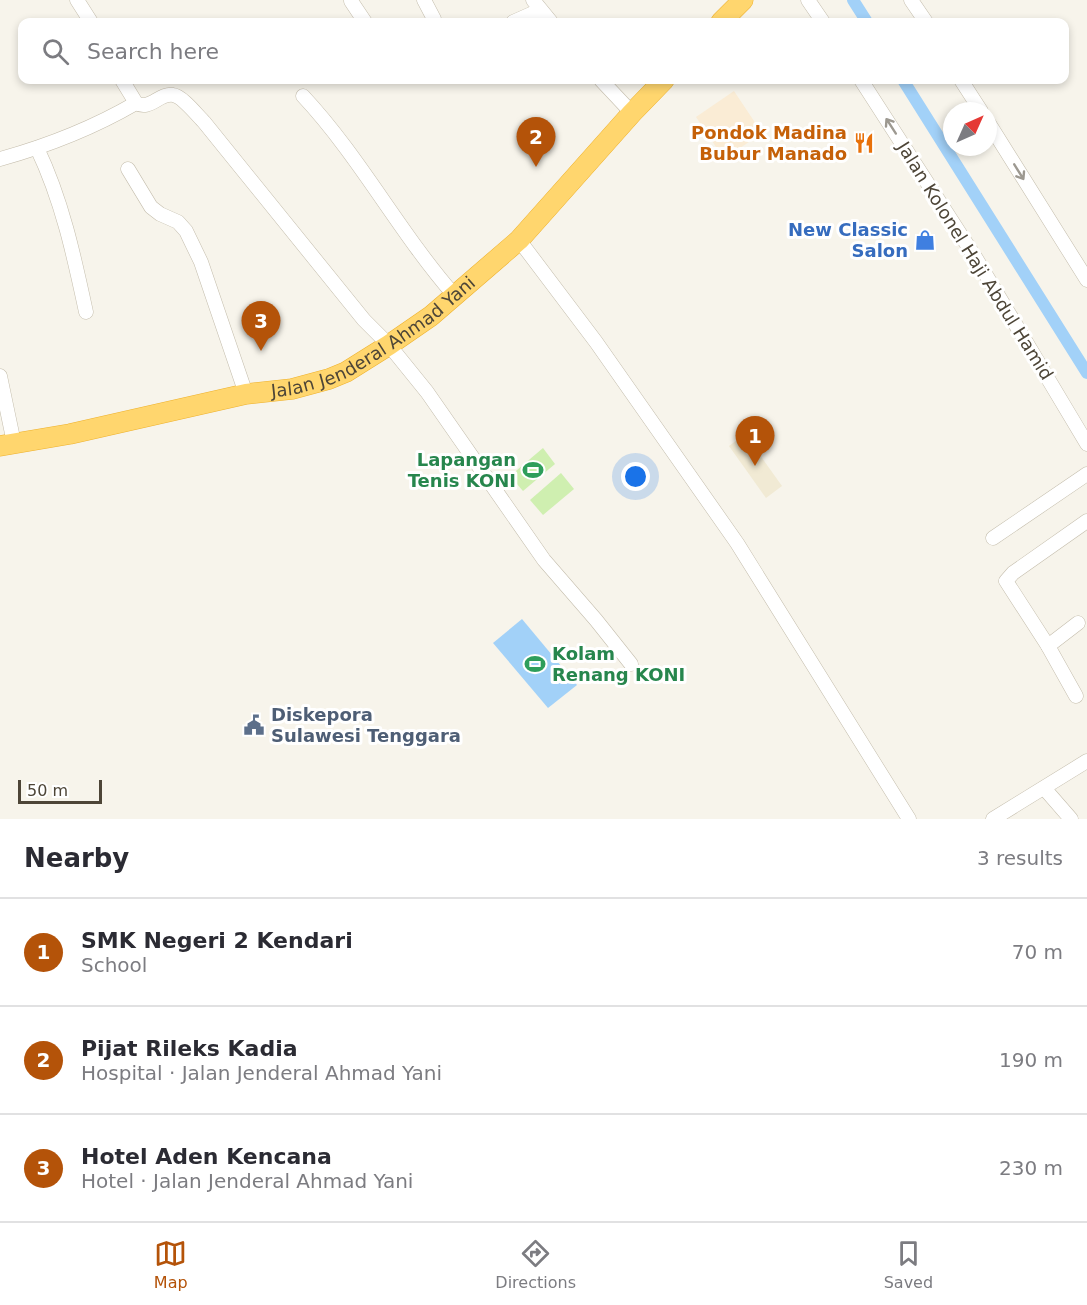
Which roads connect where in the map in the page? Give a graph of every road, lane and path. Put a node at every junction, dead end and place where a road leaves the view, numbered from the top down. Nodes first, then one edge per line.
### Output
1 (78, 0) edge
2 (424, 0) edge
3 (743, 0) edge
4 (808, 0) edge
5 (911, 0) edge
6 (351, 2) dead end
7 (536, 5) edge
8 (89, 18) edge
9 (362, 18) edge
10 (431, 18) edge
11 (518, 18) edge
12 (547, 18) edge
13 (725, 18) edge
14 (820, 18) edge
15 (923, 18) edge
16 (124, 84) edge
17 (606, 84) edge
18 (660, 84) edge
19 (864, 84) edge
20 (964, 84) edge
21 (303, 96) dead end
22 (975, 102) edge
23 (136, 103) junction
24 (632, 113) junction
25 (997, 136) edge
26 (37, 148) junction
27 (0, 159) edge
28 (128, 169) dead end
29 (519, 240) junction
30 (1087, 280) edge
31 (454, 295) junction
32 (86, 312) dead end
33 (390, 345) junction
34 (0, 376) edge
35 (246, 394) junction
36 (7, 444) edge
37 (1087, 444) edge
38 (1087, 474) edge
39 (1087, 521) edge
40 (993, 538) dead end
41 (1078, 623) dead end
42 (1048, 646) junction
43 (631, 664) dead end
44 (1076, 696) dead end
45 (1087, 761) edge
46 (1044, 788) junction
47 (909, 819) edge
48 (993, 819) edge
49 (1071, 819) edge

1 - 8 street
2 - 10 street
3 - 13 highway
4 - 14 street
5 - 15 street
6 - 9 street
7 - 11 street
7 - 12 street
16 - 23 street
17 - 24 street
18 - 24 highway, Jalan Jenderal Ahmad Yani
37 -> 19 street, Jalan Kolonel Haji Abdul Hamid
20 - 22 street
21 - 31 street
23 - 26 street
23 - 33 street
24 - 29 highway, Jalan Jenderal Ahmad Yani
25 -> 30 street
26 - 27 street
26 - 32 street
28 - 35 street
29 - 31 highway, Jalan Jenderal Ahmad Yani
29 - 47 street
31 - 33 highway, Jalan Jenderal Ahmad Yani
33 - 35 highway, Jalan Jenderal Ahmad Yani
33 - 43 street
34 - 36 street
35 - 36 highway, Jalan Jenderal Ahmad Yani
38 - 40 street
39 - 42 street
41 - 42 street
42 - 44 street
45 - 46 street
46 - 48 street
46 - 49 street

